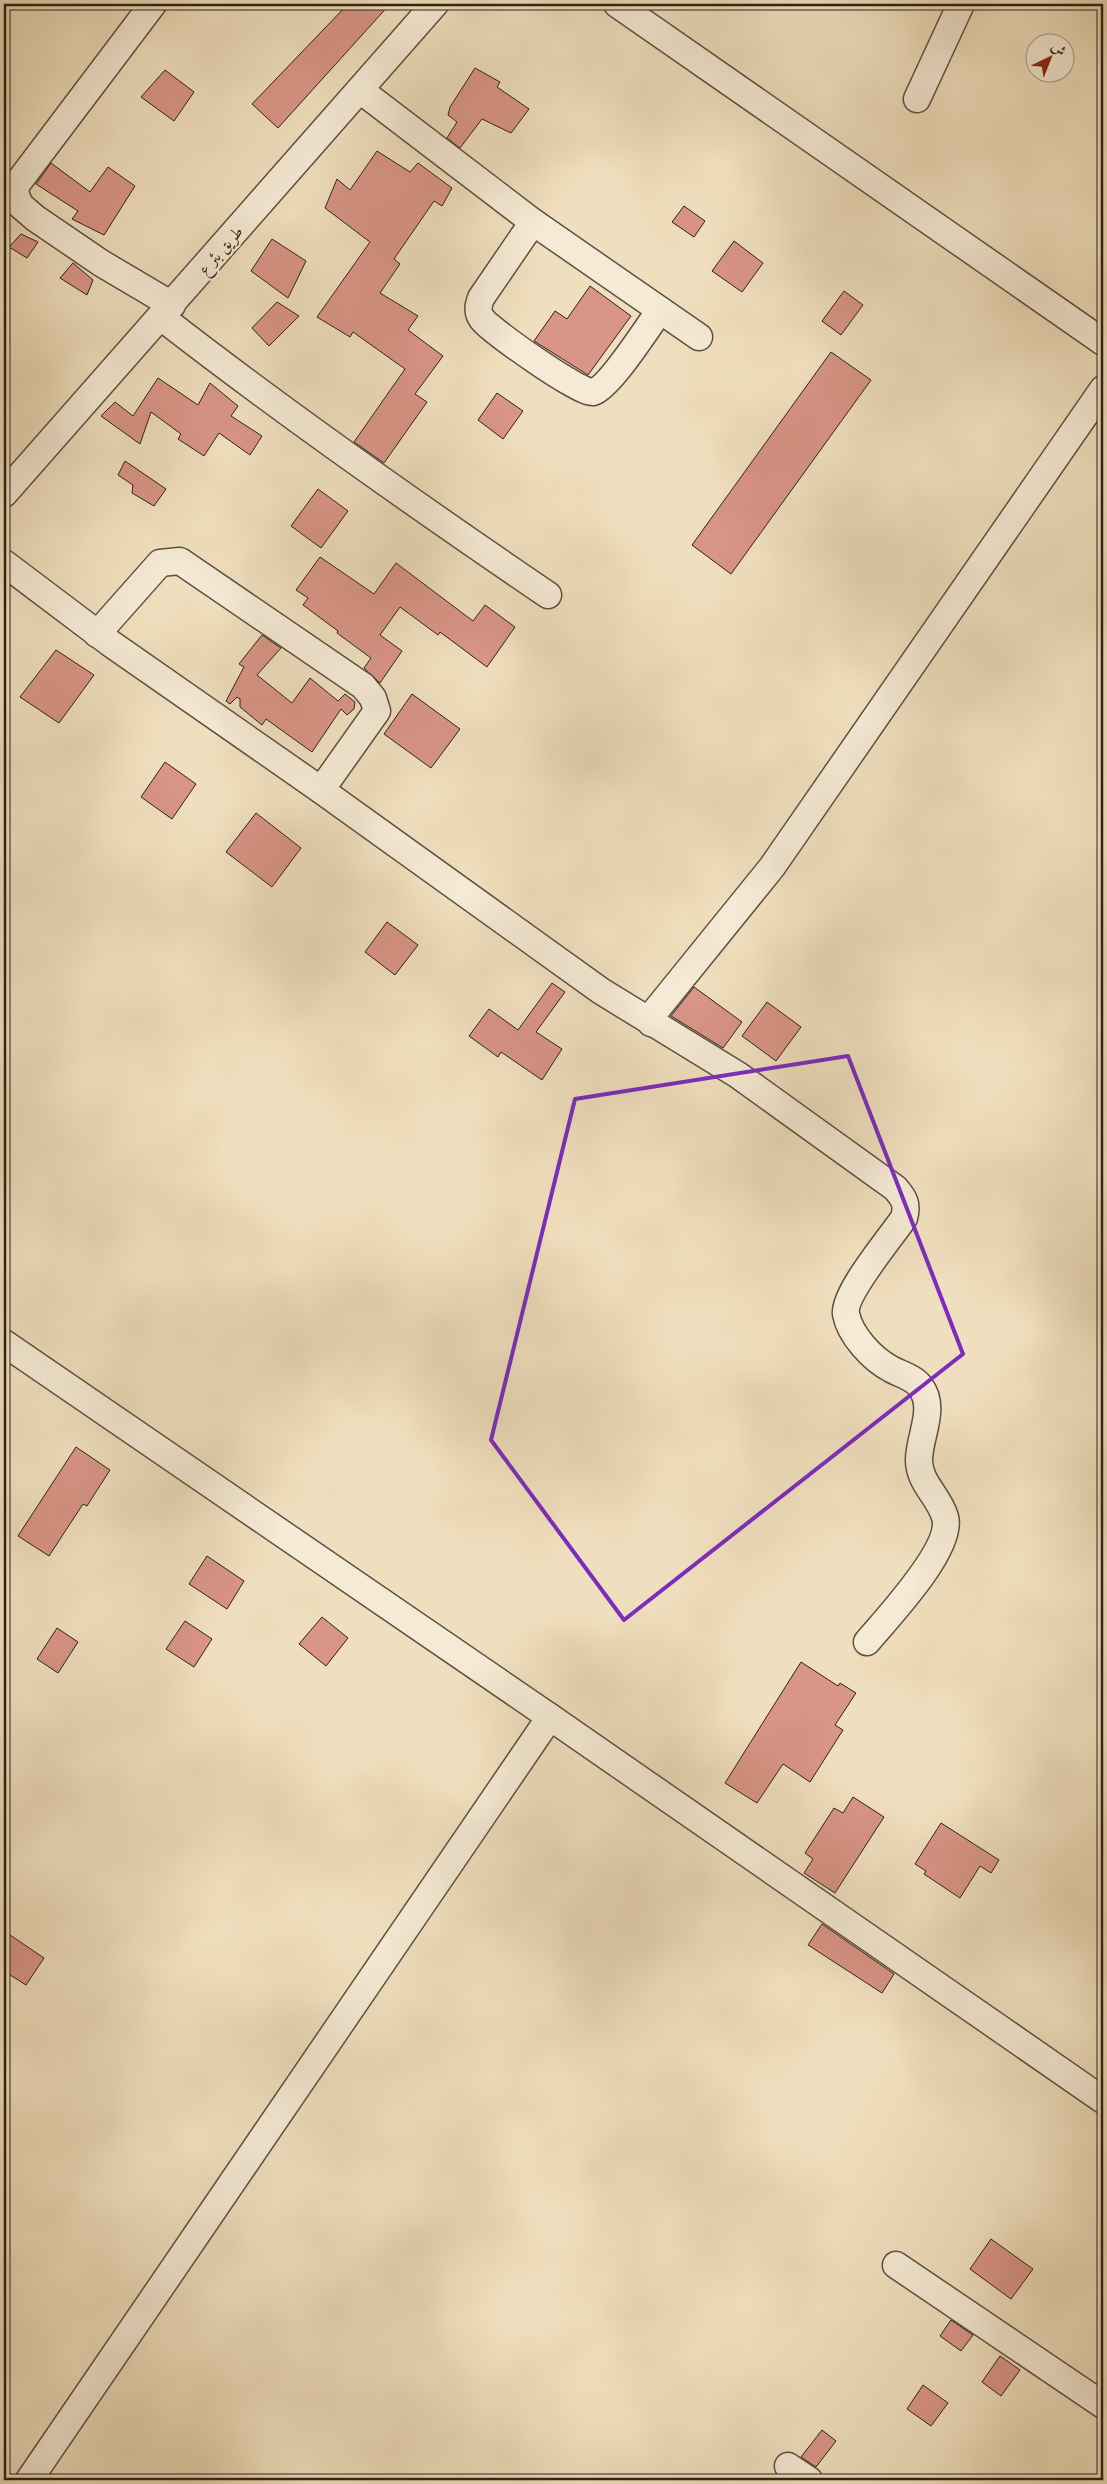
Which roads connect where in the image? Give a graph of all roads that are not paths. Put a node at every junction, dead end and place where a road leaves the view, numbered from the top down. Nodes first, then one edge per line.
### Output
1 (153, 4) edge
2 (435, 4) edge
3 (617, 4) edge
4 (961, 4) edge
5 (360, 90) junction
6 (917, 99) dead end
7 (533, 222) junction
8 (660, 310) junction
9 (167, 311) junction
10 (699, 337) dead end
11 (1103, 342) edge
12 (1103, 389) edge
13 (13, 466) edge
14 (4, 494) edge
15 (4, 563) edge
16 (548, 595) dead end
17 (97, 634) junction
18 (321, 790) junction
19 (651, 1023) junction
20 (4, 1343) edge
21 (867, 1642) dead end
22 (550, 1716) junction
23 (1103, 2100) edge
24 (896, 2265) dead end
25 (1103, 2406) edge
26 (29, 2480) edge

1 - 9 street
2 - 5 street, طريق بئر ع
3 - 11 street
4 - 6 street
5 - 7 street
5 - 9 street, طريق بئر ع
7 - 8 street
7 - 8 street
8 - 10 street
9 - 13 street, طريق بئر ع
9 - 16 street
12 - 19 street
13 - 14 street, طريق بئر ع
15 - 17 street
17 - 18 street
17 - 18 street
18 - 19 street
19 - 21 street
20 - 22 street
22 - 23 street
22 - 26 street
24 - 25 street

